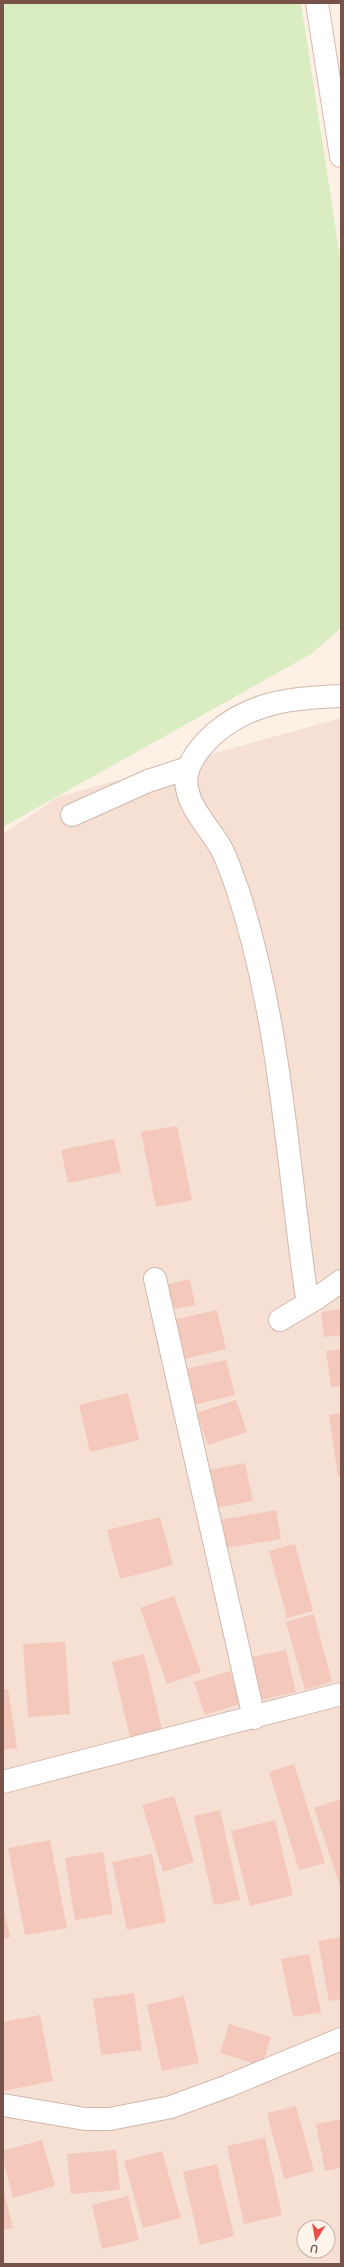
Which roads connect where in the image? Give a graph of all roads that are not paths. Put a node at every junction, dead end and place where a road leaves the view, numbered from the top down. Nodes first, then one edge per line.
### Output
1 (317, 3) edge
2 (341, 156) edge
3 (341, 696) edge
4 (188, 768) junction
5 (72, 815) dead end
6 (155, 1279) dead end
7 (341, 1281) edge
8 (317, 1298) junction
9 (280, 1320) dead end
10 (341, 1694) edge
11 (254, 1718) junction
12 (3, 1782) edge
13 (341, 2039) edge
14 (3, 2105) edge

1 - 2 street
3 - 4 street
4 - 5 street
4 - 8 street
6 - 11 street
7 - 8 street
8 - 9 street
10 - 11 street
11 - 12 street
13 - 14 street

